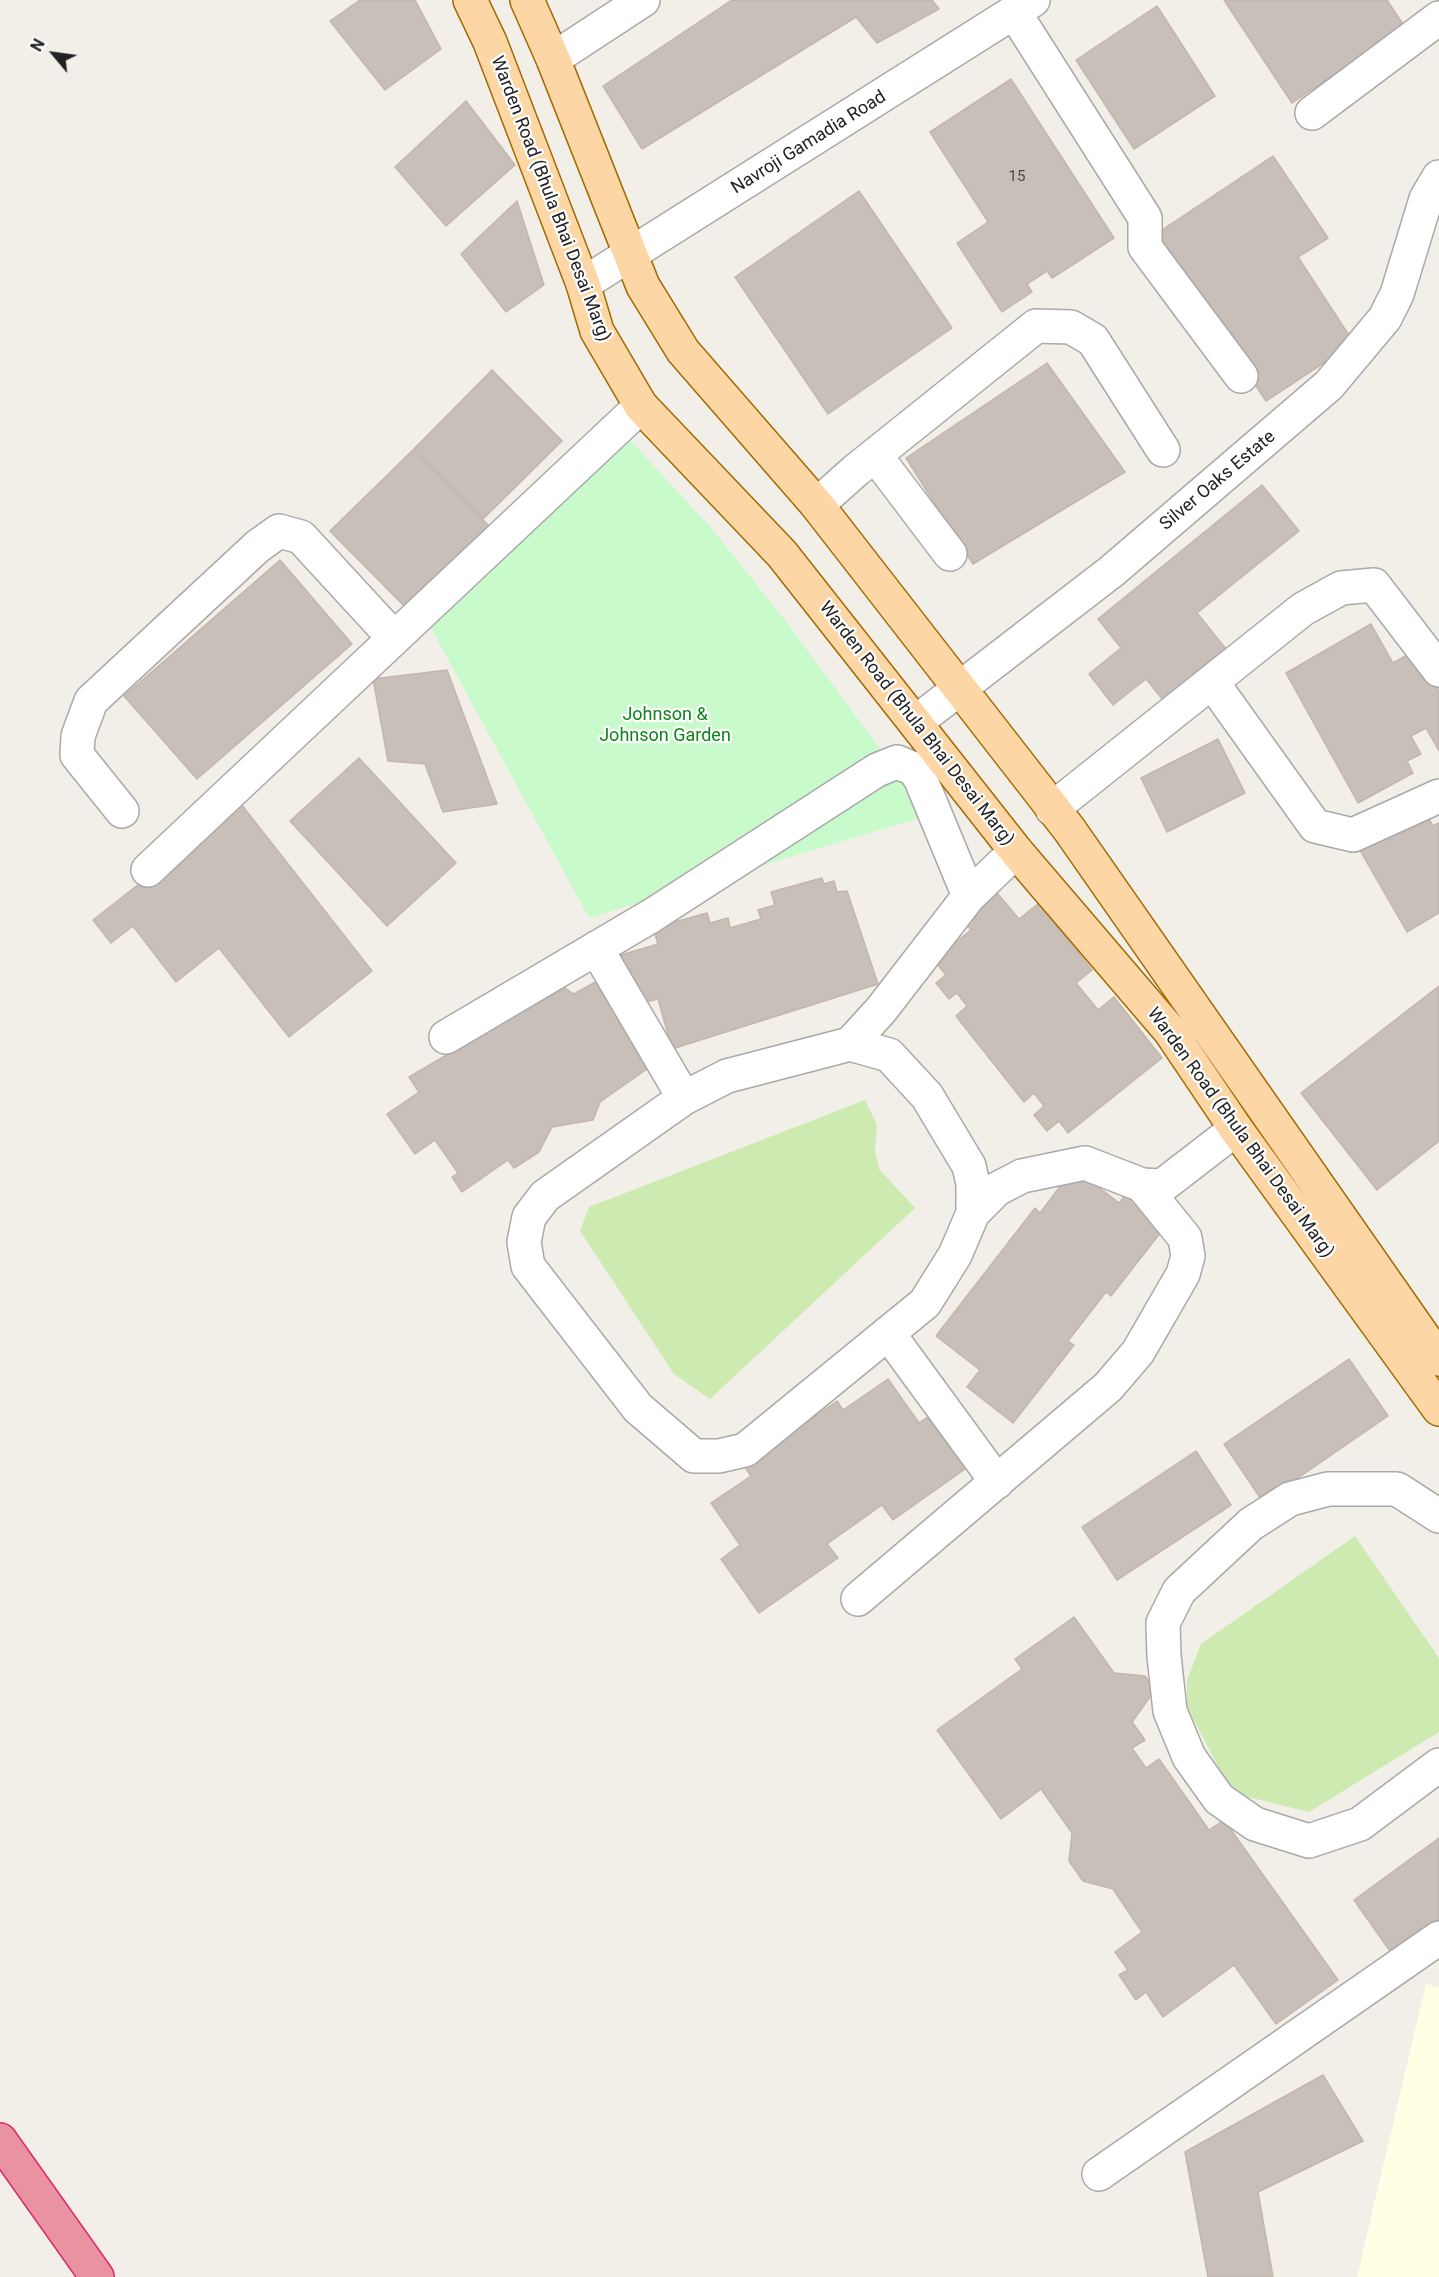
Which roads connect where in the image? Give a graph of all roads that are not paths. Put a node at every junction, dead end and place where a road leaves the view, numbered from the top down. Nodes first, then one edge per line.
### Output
1 (470, 0) edge
2 (527, 0) edge
3 (643, 0) edge
4 (1430, 0) edge
5 (1024, 6) edge
6 (1439, 13) edge
7 (1439, 18) edge
8 (553, 59) junction
9 (1312, 112) dead end
10 (1439, 177) edge
11 (632, 255) junction
12 (583, 284) junction
13 (1241, 376) dead end
14 (642, 406) junction
15 (1163, 450) dead end
16 (875, 455) junction
17 (817, 505) junction
18 (950, 554) dead end
19 (394, 638) junction
20 (1439, 670) edge
21 (1212, 682) junction
22 (959, 688) junction
23 (916, 722) junction
24 (1439, 796) edge
25 (1052, 810) junction
26 (122, 811) dead end
27 (1016, 851) junction
28 (148, 870) dead end
29 (969, 896) junction
30 (596, 948) junction
31 (447, 1036) dead end
32 (850, 1044) junction
33 (684, 1098) junction
34 (1236, 1129) junction
35 (1143, 1185) junction
36 (973, 1213) junction
37 (888, 1333) junction
38 (1429, 1354) edge
39 (1439, 1409) edge
40 (997, 1482) junction
41 (1439, 1516) edge
42 (858, 1599) dead end
43 (1439, 1765) edge
44 (1439, 1938) edge
45 (0, 2140) edge
46 (1099, 2174) dead end
47 (97, 2277) edge

1 - 12 main road, Warden Road (Bhula Bhai Desai Marg)
2 - 8 main road, Warden Road (Bhula Bhai Desai Marg)
3 - 8 street
4 - 6 street
5 - 11 street, Navroji Gamadia Road
5 - 13 street
7 - 9 street
8 - 11 main road, Warden Road (Bhula Bhai Desai Marg)
10 - 22 street, Silver Oaks Estate
11 - 12 street, Navroji Gamadia Road
11 - 17 main road, Warden Road (Bhula Bhai Desai Marg)
12 - 14 main road, Warden Road (Bhula Bhai Desai Marg)
14 - 19 street
14 - 23 main road, Warden Road (Bhula Bhai Desai Marg)
15 - 16 street
16 - 17 street
16 - 18 street
17 - 22 main road, Warden Road (Bhula Bhai Desai Marg)
19 - 26 street
19 - 28 street
20 - 21 street
21 - 24 street
21 - 25 street
22 - 23 street, Silver Oaks Estate
22 - 25 main road, Warden Road (Bhula Bhai Desai Marg)
23 - 27 main road, Warden Road (Bhula Bhai Desai Marg)
25 - 38 main road, Warden Road (Bhula Bhai Desai Marg)
27 - 29 street
27 - 34 main road, Warden Road (Bhula Bhai Desai Marg)
29 - 30 street
29 - 32 street
30 - 31 street
30 - 33 street
32 - 33 street
32 - 36 street
33 - 37 street
34 - 35 street
34 - 38 main road, Warden Road (Bhula Bhai Desai Marg)
35 - 36 street
35 - 40 street
36 - 37 street
37 - 40 street
38 - 39 main road, Warden Road (Bhula Bhai Desai Marg)
40 - 42 street
41 - 43 street
44 - 46 street
45 - 47 highway

